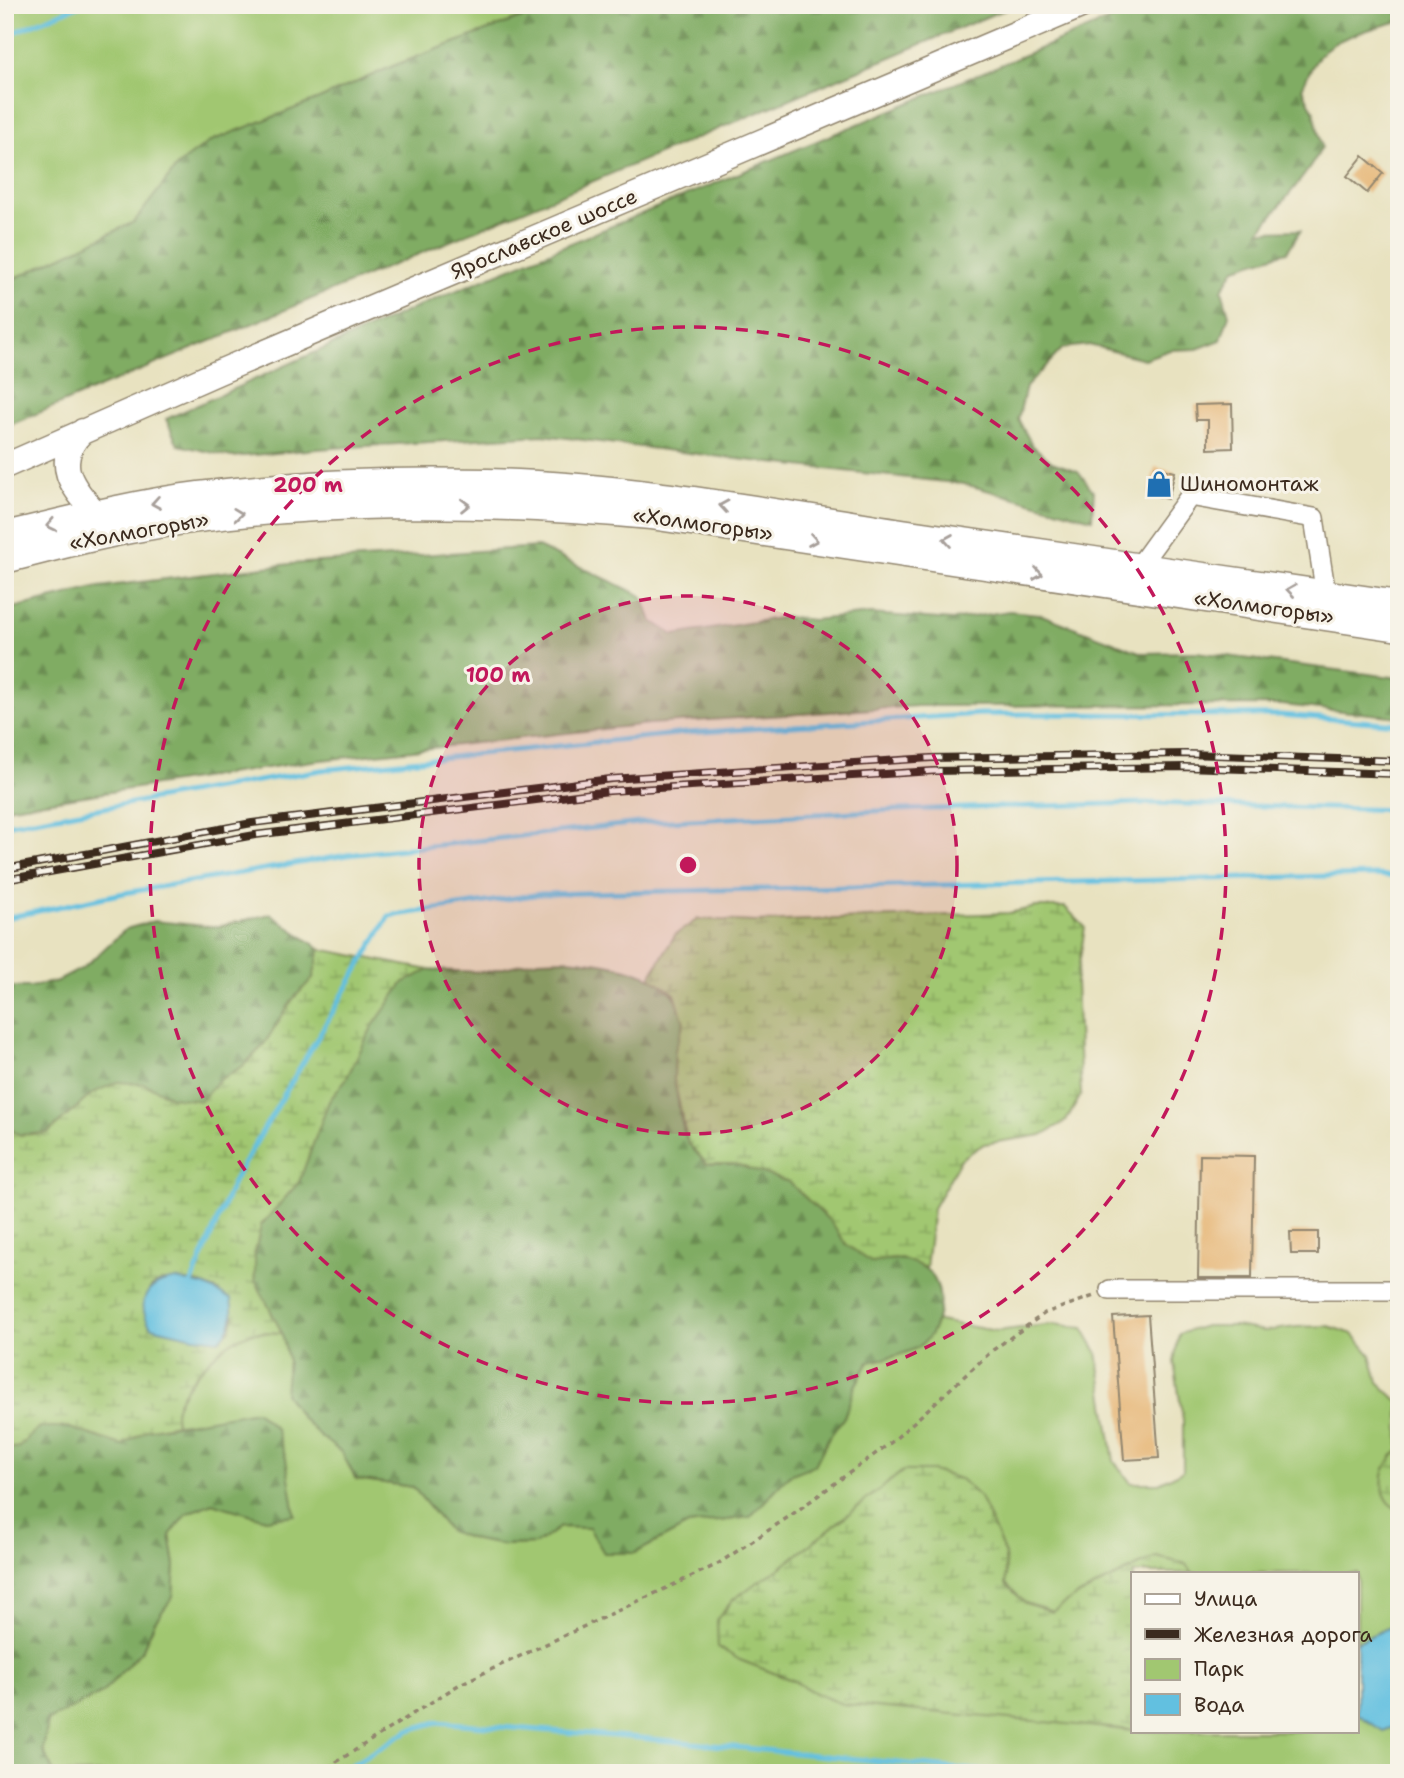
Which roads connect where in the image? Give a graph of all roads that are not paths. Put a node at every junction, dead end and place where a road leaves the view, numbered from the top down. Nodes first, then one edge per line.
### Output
1 (1083, 5) edge
2 (84, 430) junction
3 (5, 466) edge
4 (97, 515) junction
5 (122, 531) junction
6 (5, 536) edge
7 (5, 558) edge
8 (1137, 569) junction
9 (1326, 595) junction
10 (1399, 605) edge
11 (1399, 627) edge
12 (1110, 1290) road end
13 (1399, 1290) edge

1 - 2 main road, Ярославское шоссе
2 - 3 main road, Ярославское шоссе
2 - 4 main road
4 - 5 highway
4 -> 6 highway, «Холмогоры»
8 -> 4 highway, «Холмогоры»
5 - 7 highway, «Холмогоры»
5 -> 11 highway, «Холмогоры»
9 -> 8 highway, «Холмогоры»
8 - 9 street
9 - 10 highway, «Холмогоры»
12 - 13 street

